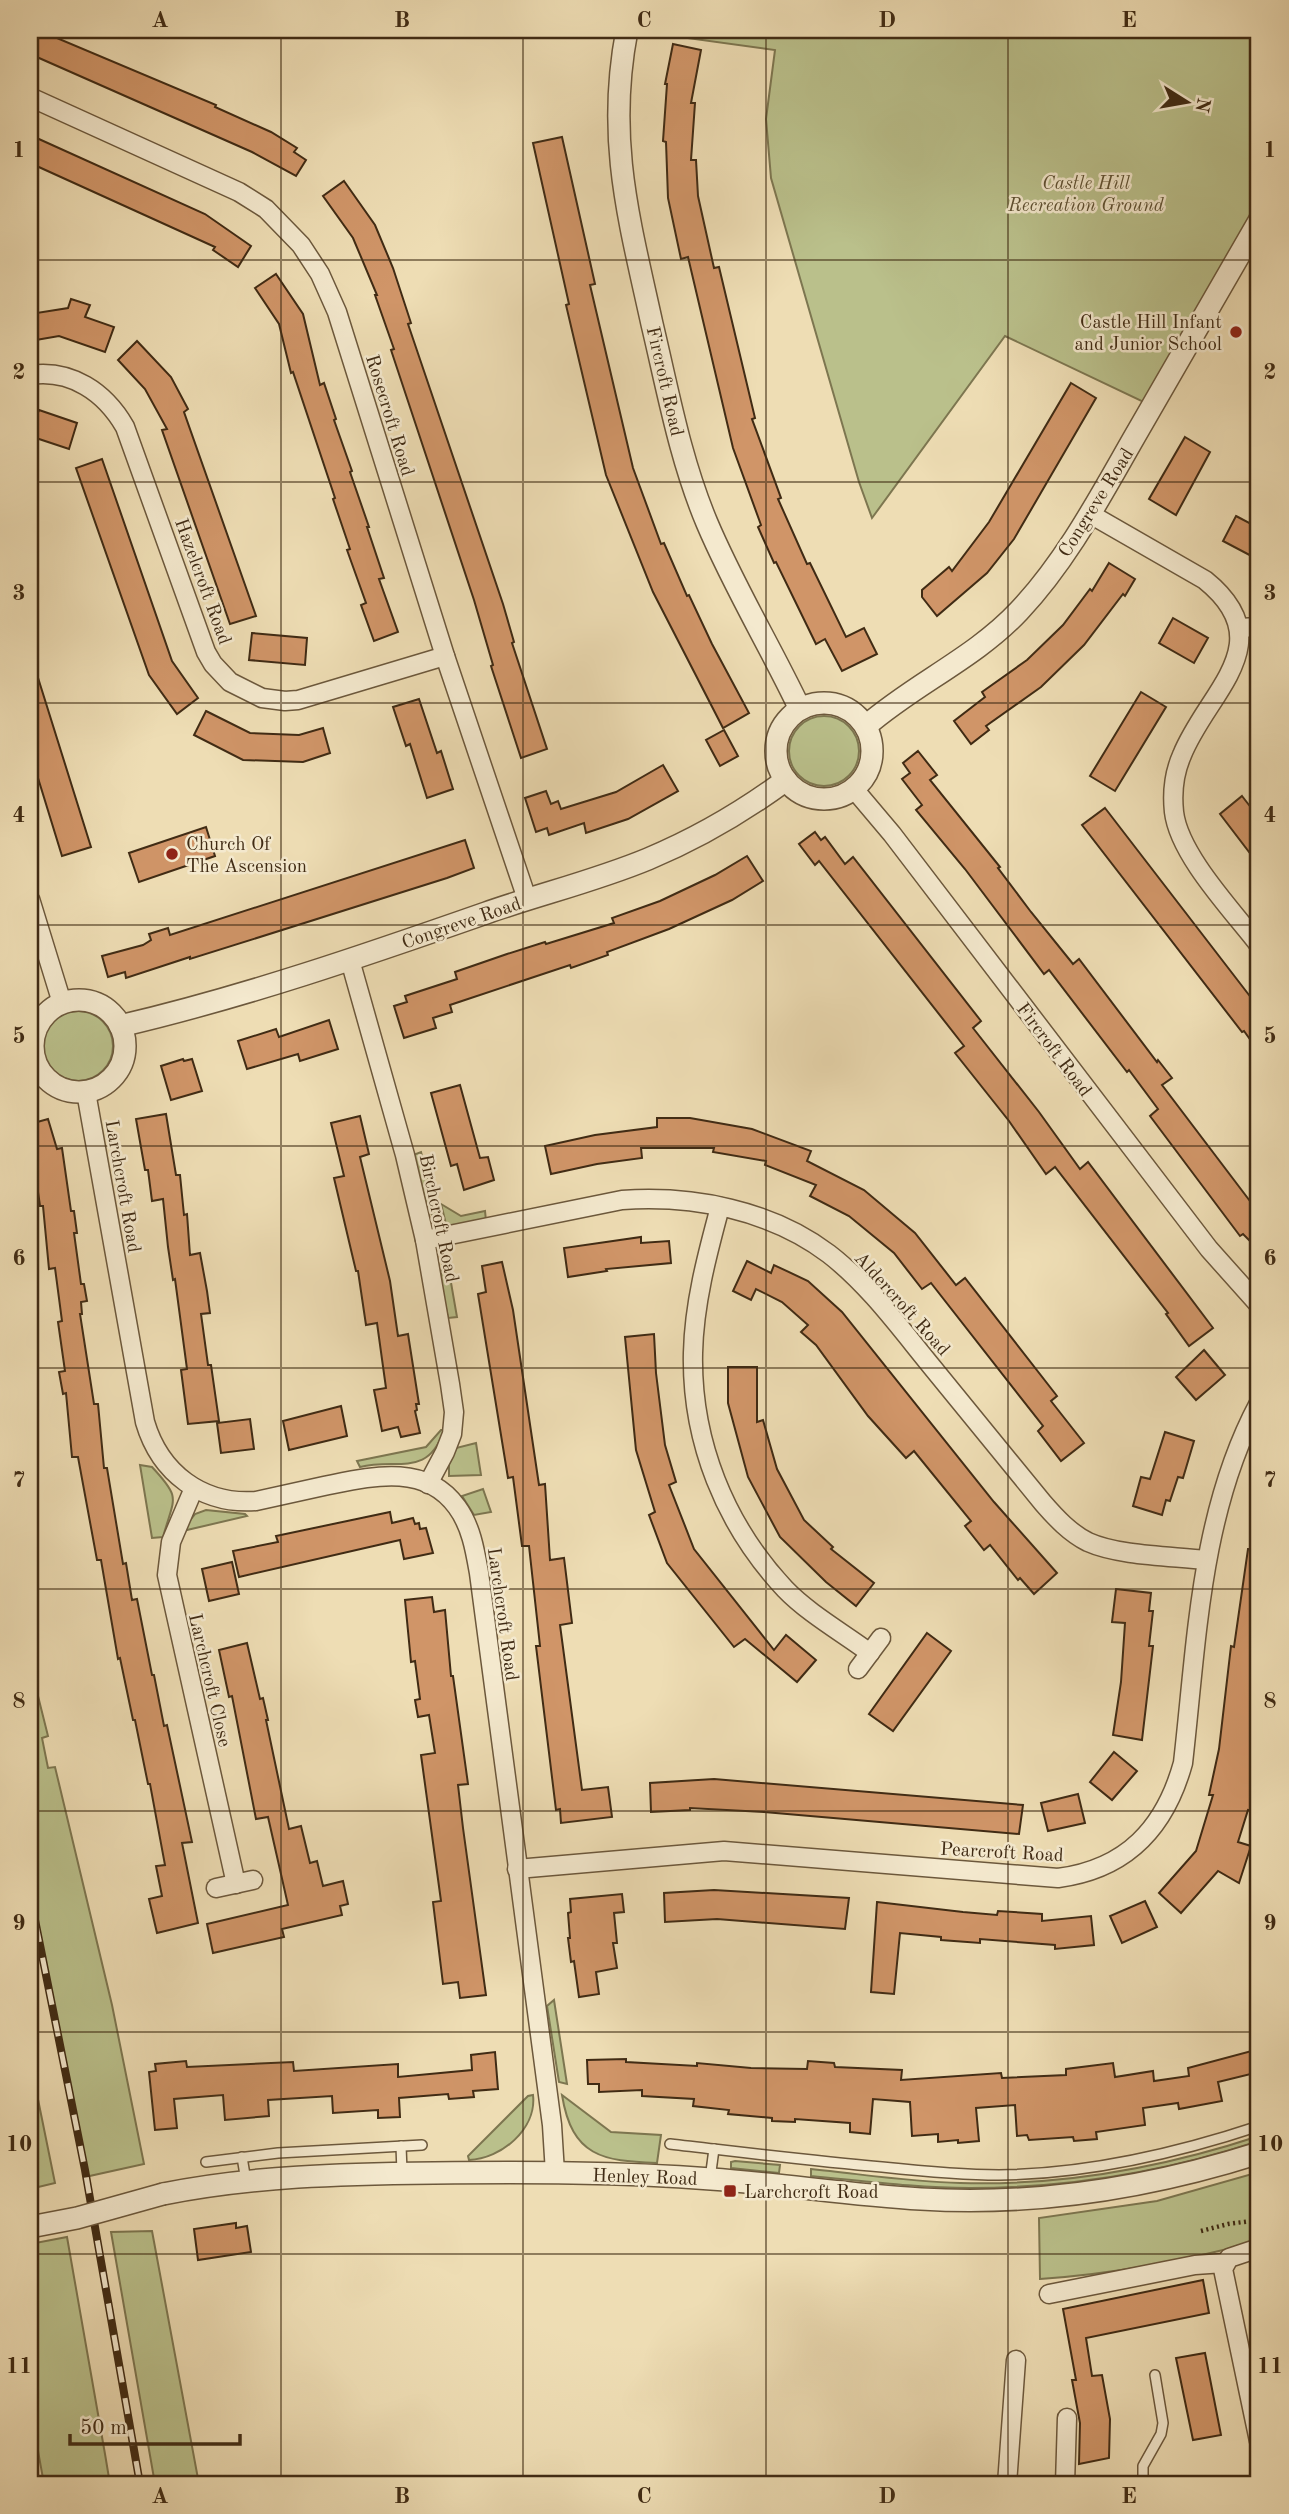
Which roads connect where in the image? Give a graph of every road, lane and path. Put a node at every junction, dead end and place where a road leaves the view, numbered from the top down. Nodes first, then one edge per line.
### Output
1 (627, 30) edge
2 (30, 97) edge
3 (1259, 221) edge
4 (30, 375) edge
5 (1090, 514) junction
6 (1259, 626) edge
7 (1239, 628) junction
8 (444, 656) junction
9 (800, 709) junction
10 (866, 726) junction
11 (786, 780) junction
12 (854, 789) junction
13 (30, 899) edge
14 (527, 899) junction
15 (1259, 945) edge
16 (350, 960) junction
17 (62, 1003) junction
18 (120, 1026) junction
19 (32, 1053) edge
20 (86, 1092) junction
21 (720, 1207) junction
22 (425, 1240) junction
23 (1259, 1305) edge
24 (1259, 1402) edge
25 (428, 1484) junction
26 (194, 1488) junction
27 (1206, 1560) junction
28 (881, 1638) dead end
29 (870, 1653) junction
30 (858, 1669) dead end
31 (517, 1869) junction
32 (216, 1888) dead end
33 (1259, 2126) edge
34 (670, 2144) dead end
35 (422, 2145) dead end
36 (401, 2146) junction
37 (714, 2149) junction
38 (1259, 2153) edge
39 (242, 2157) junction
40 (206, 2162) dead end
41 (555, 2173) junction
42 (402, 2174) junction
43 (710, 2179) junction
44 (246, 2181) junction
45 (1259, 2220) edge
46 (30, 2227) edge
47 (1201, 2231) dead end
48 (1259, 2248) edge
49 (1224, 2263) junction
50 (1049, 2294) dead end
51 (1016, 2360) dead end
52 (1155, 2375) dead end
53 (1067, 2418) dead end
54 (1259, 2441) edge
55 (1007, 2484) edge
56 (1065, 2484) edge
57 (1143, 2484) edge

1 - 9 street, Fircroft Road
2 - 8 street, Rosecroft Road
3 - 5 street, Congreve Road
4 - 8 street, Hazelcroft Road
5 - 7 street
5 - 10 street, Congreve Road
6 - 7 street
7 - 15 street
8 - 14 street, Rosecroft Road
9 - 10 street
9 - 11 street
10 - 12 street
11 - 12 street
11 - 14 street, Congreve Road
12 - 23 street, Fircroft Road
13 - 17 street
14 - 16 street, Congreve Road
16 - 18 street, Congreve Road
16 - 22 street, Birchcroft Road
17 - 18 street
17 - 19 street
18 - 20 street
19 - 20 street
20 - 26 street, Larchcroft Road
21 - 22 street, Aldercroft Road
21 - 27 street, Aldercroft Road
21 - 29 street
22 - 25 street, Birchcroft Road
24 - 27 street, Pearcroft Road
25 - 26 street, Larchcroft Road
25 - 31 street, Larchcroft Road
26 - 32 street, Larchcroft Close
27 - 31 street, Pearcroft Road
28 - 29 street
29 - 30 street
31 - 41 street, Larchcroft Road
33 - 37 lane
34 - 37 lane
35 - 36 lane
36 - 39 lane
36 - 42 lane
37 - 43 lane
38 - 43 street, Henley Road
39 - 40 lane
39 - 44 lane
41 - 42 street, Henley Road
41 - 43 street, Henley Road
42 - 44 street, Henley Road
44 - 46 street, Henley Road, bridge
45 - 47 path
48 - 49 street
49 - 50 street
49 - 54 street
51 - 55 street
52 - 57 lane
53 - 56 street

